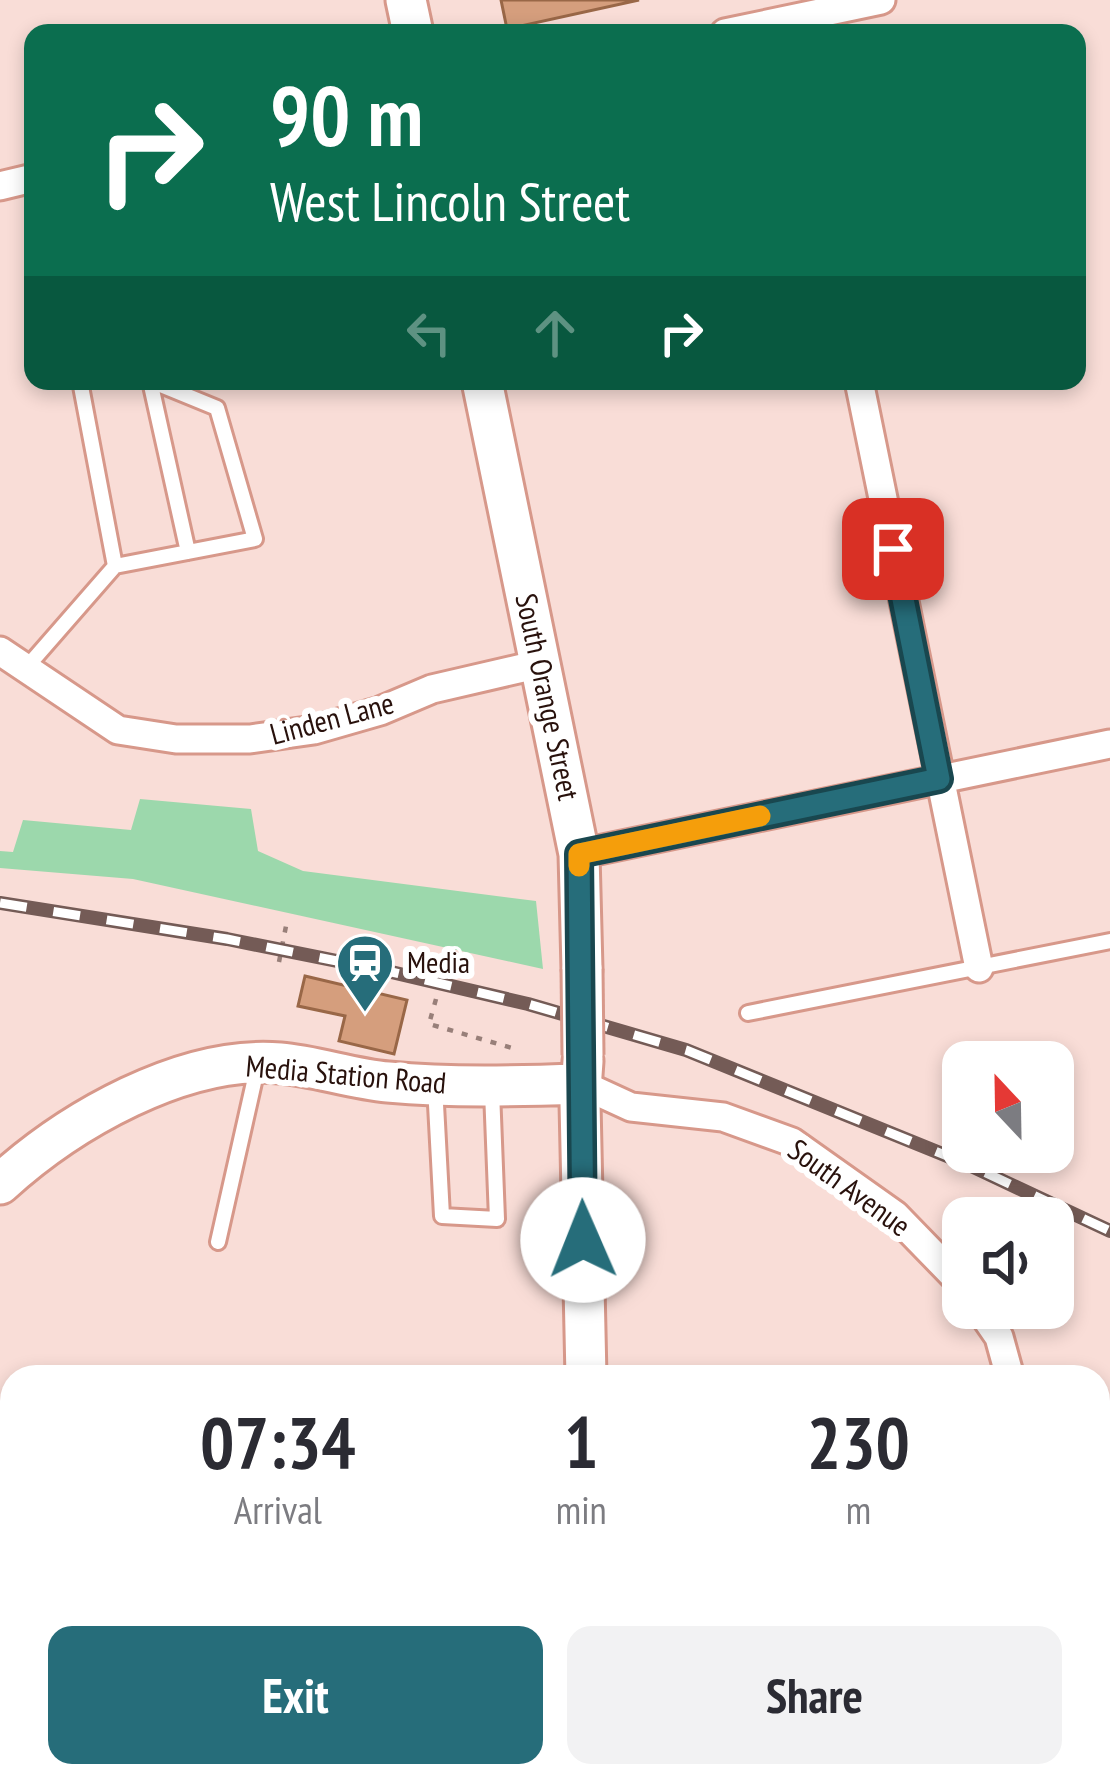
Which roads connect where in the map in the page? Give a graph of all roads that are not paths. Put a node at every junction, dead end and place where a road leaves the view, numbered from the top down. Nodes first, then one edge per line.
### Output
1 (881, 0) edge
2 (787, 18) edge
3 (82, 390) edge
4 (153, 390) edge
5 (172, 390) edge
6 (484, 390) edge
7 (862, 390) edge
8 (188, 552) junction
9 (115, 566) junction
10 (0, 651) edge
11 (539, 664) junction
12 (26, 668) junction
13 (1110, 743) edge
14 (939, 779) junction
15 (579, 854) junction
16 (1110, 941) edge
17 (980, 968) junction
18 (748, 1013) dead end
19 (258, 1064) junction
20 (582, 1070) junction
21 (435, 1084) junction
22 (491, 1086) junction
23 (0, 1184) edge
24 (218, 1242) dead end
25 (942, 1263) edge
26 (993, 1329) edge
27 (586, 1365) edge
28 (1007, 1365) edge

1 - 2 street
3 - 9 lane
4 - 8 lane
5 - 8 lane
6 - 11 main road, South Orange Street
7 - 14 street
8 - 9 lane
9 - 12 lane
10 - 12 street, Linden Lane
11 - 12 street, Linden Lane
11 - 15 main road, South Orange Street
13 - 14 street
14 - 15 street
14 - 17 street
15 - 20 main road, South Orange Street, bridge
16 - 17 lane
17 - 18 lane
19 - 21 main road, Media Station Road
19 - 23 main road, Media Station Road
19 - 24 lane
20 - 22 main road, Media Station Road
20 - 25 street, South Avenue
20 - 27 main road, South Orange Street
21 - 22 main road, Media Station Road
21 - 22 lane
26 - 28 street

